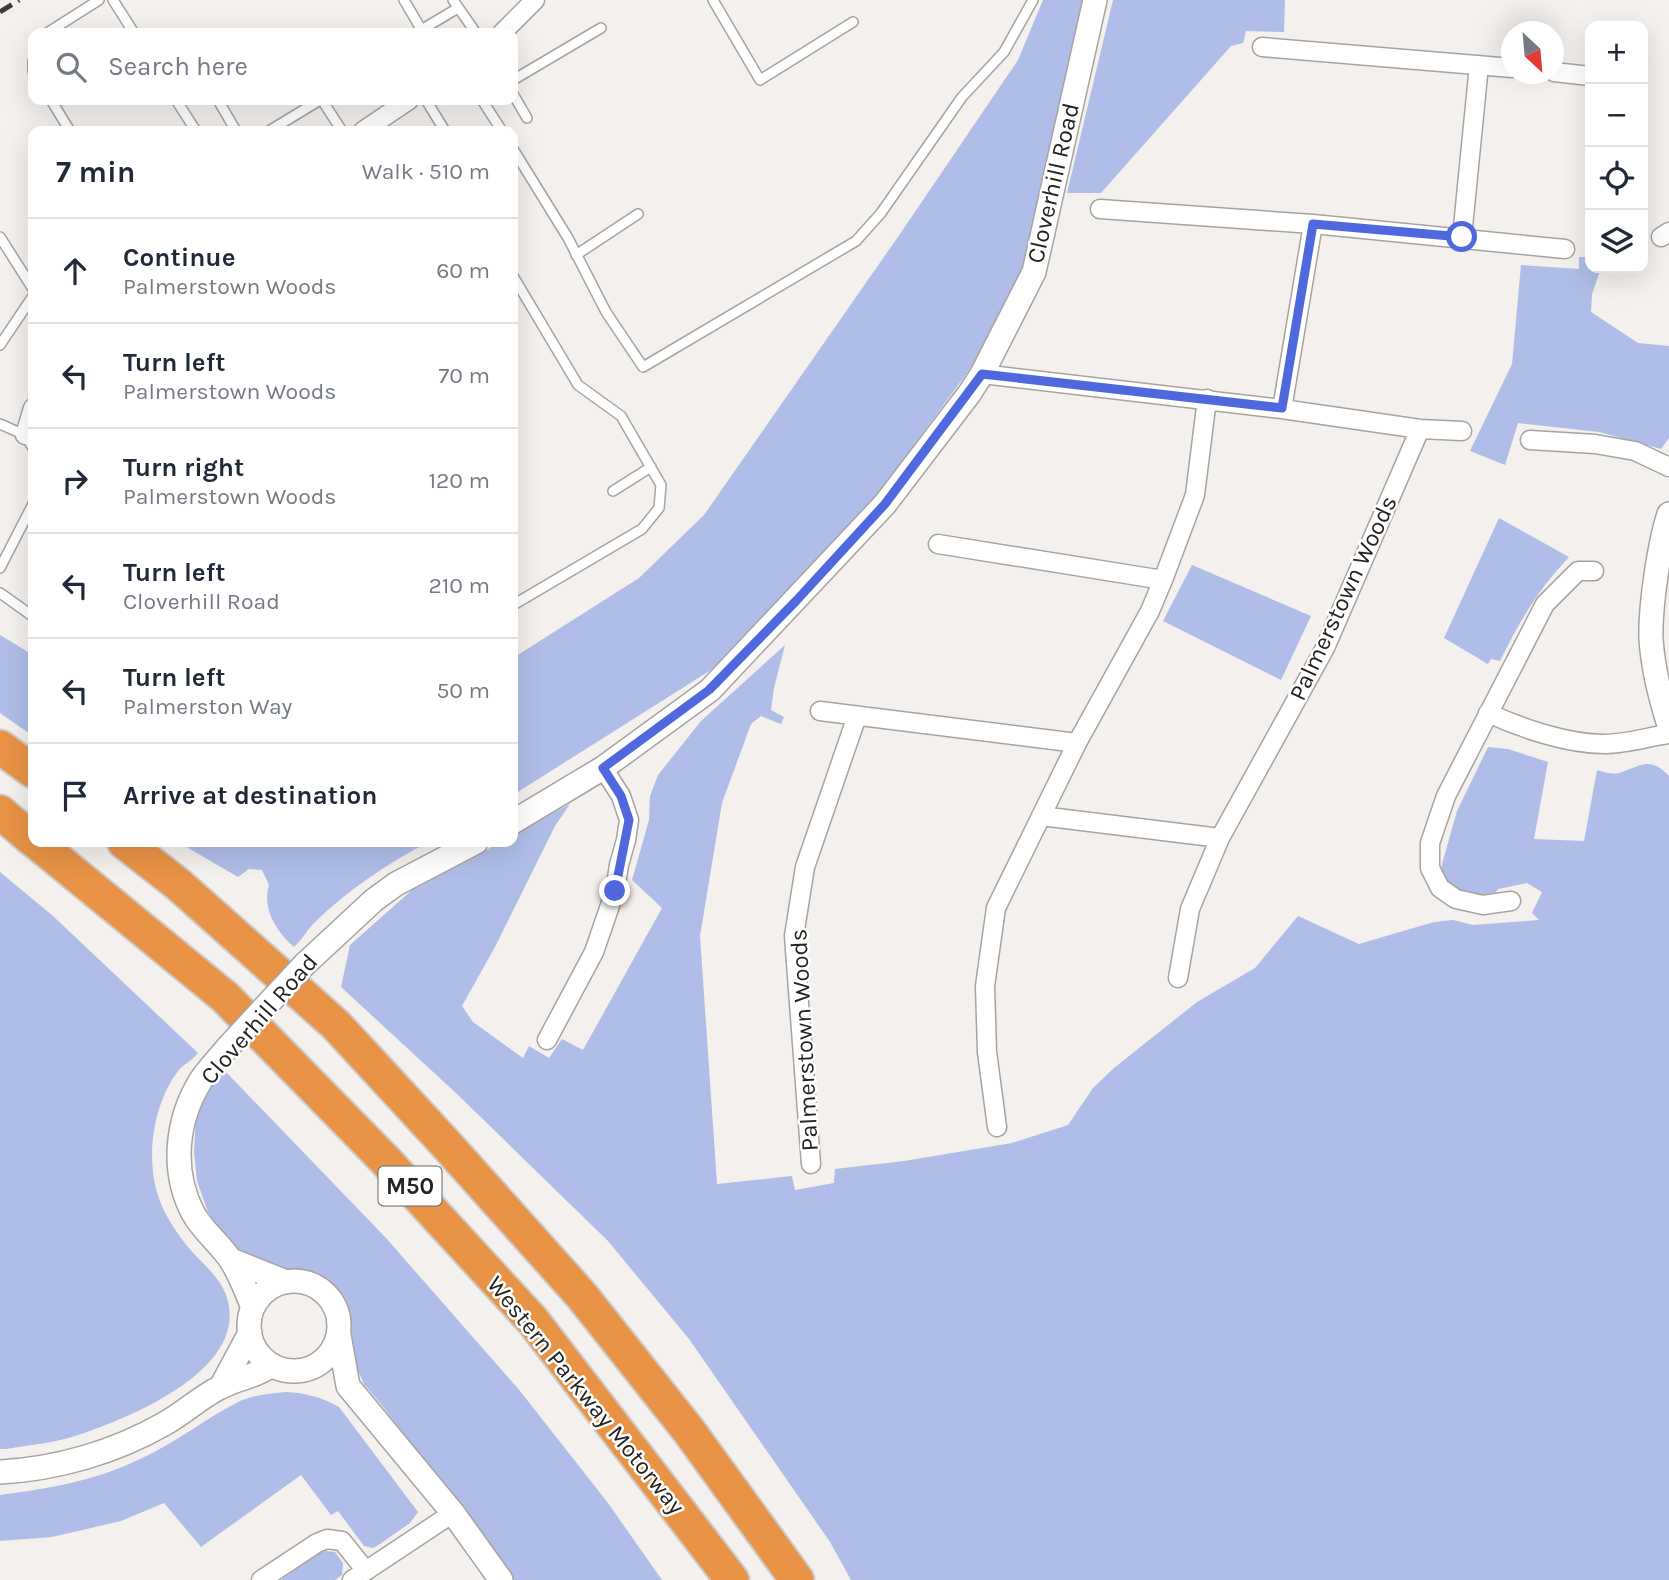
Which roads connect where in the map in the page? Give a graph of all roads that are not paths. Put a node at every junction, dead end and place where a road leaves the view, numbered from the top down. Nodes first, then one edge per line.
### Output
1 (99, 0) edge
2 (113, 0) edge
3 (404, 0) edge
4 (535, 0) edge
5 (713, 0) edge
6 (1033, 0) edge
7 (1095, 0) edge
8 (456, 4) edge
9 (853, 22) dead end
10 (55, 28) edge
11 (131, 28) edge
12 (418, 28) edge
13 (423, 28) edge
14 (473, 28) edge
15 (507, 28) edge
16 (601, 28) dead end
17 (1262, 47) dead end
18 (1479, 65) junction
19 (1501, 67) edge
20 (1564, 73) edge
21 (1585, 75) edge
22 (518, 77) edge
23 (518, 103) edge
24 (54, 105) edge
25 (179, 105) edge
26 (221, 105) edge
27 (313, 105) edge
28 (324, 105) edge
29 (402, 105) edge
30 (429, 105) edge
31 (485, 105) edge
32 (527, 118) dead end
33 (67, 126) edge
34 (193, 126) edge
35 (233, 126) edge
36 (277, 126) edge
37 (339, 126) edge
38 (370, 126) edge
39 (442, 126) edge
40 (499, 126) edge
41 (518, 157) edge
42 (1100, 209) dead end
43 (638, 214) dead end
44 (1313, 224) junction
45 (0, 237) edge
46 (1462, 237) junction
47 (1565, 249) dead end
48 (576, 255) junction
49 (28, 281) edge
50 (518, 284) edge
51 (28, 303) edge
52 (0, 345) edge
53 (982, 374) junction
54 (1207, 399) junction
55 (1282, 408) junction
56 (0, 424) edge
57 (1420, 429) junction
58 (1462, 431) dead end
59 (1530, 440) dead end
60 (28, 441) edge
61 (651, 467) junction
62 (1669, 467) edge
63 (613, 491) dead end
64 (28, 514) edge
65 (1669, 514) edge
66 (938, 544) dead end
67 (0, 568) edge
68 (1594, 571) dead end
69 (1163, 580) junction
70 (0, 593) edge
71 (518, 603) edge
72 (28, 613) edge
73 (820, 711) dead end
74 (1488, 713) junction
75 (857, 716) junction
76 (1669, 725) edge
77 (1669, 734) edge
78 (1077, 743) junction
79 (0, 747) edge
80 (28, 767) edge
81 (603, 768) junction
82 (0, 812) edge
83 (1041, 817) junction
84 (518, 819) edge
85 (28, 835) edge
86 (1220, 838) junction
87 (42, 847) edge
88 (130, 847) edge
89 (466, 847) edge
90 (1511, 901) dead end
91 (1178, 978) dead end
92 (547, 1040) dead end
93 (997, 1127) dead end
94 (811, 1164) dead end
95 (231, 1260) junction
96 (286, 1282) junction
97 (253, 1307) junction
98 (250, 1333) junction
99 (339, 1335) junction
100 (272, 1365) junction
101 (299, 1371) junction
102 (348, 1386) junction
103 (221, 1387) junction
104 (0, 1472) edge
105 (453, 1513) junction
106 (359, 1575) edge
107 (261, 1580) edge
108 (501, 1580) edge
109 (732, 1580) edge
110 (797, 1580) edge

1 - 10 lane
2 - 11 lane
3 - 12 lane
4 - 15 street
5 - 9 lane
6 - 48 lane
7 - 53 street, Cloverhill Road
8 - 13 lane
8 - 14 lane
16 - 22 lane
17 - 18 street
18 - 19 street
18 - 46 street
20 - 21 street
23 - 32 lane
24 - 33 lane
25 - 34 lane
26 - 35 lane
27 - 36 lane
28 - 37 lane
29 - 38 street
30 - 39 lane
31 - 40 lane
41 - 48 lane
42 - 44 street
43 - 48 lane
44 - 46 street
44 - 55 street
45 - 49 lane
46 - 47 street
50 - 61 lane
51 - 52 lane
53 - 54 street
53 - 81 street, Cloverhill Road
54 - 55 street
54 - 69 street
55 - 57 street
56 - 60 lane
57 - 58 street
57 - 86 street, Palmerstown Woods
59 - 62 street
61 - 63 lane
61 - 71 lane
64 - 67 lane
65 - 76 street
66 - 69 street
68 - 74 street
69 - 78 street
70 - 72 lane
73 - 75 street
74 - 77 street
74 - 90 street
75 - 78 street
75 - 94 street, Palmerstown Woods
78 - 83 street
79 - 80 highway
81 - 84 street, Cloverhill Road
81 - 92 street
82 - 85 highway, Western Parkway Motorway / M50
83 - 86 street
83 - 93 street
86 - 91 street, Palmerstown Woods
87 - 109 highway, Western Parkway Motorway / M50
88 - 110 highway, M50
89 - 95 street, Cloverhill Road, bridge
95 - 96 street
95 - 97 street, Cloverhill Road
96 - 97 street
96 - 99 street
97 - 98 street
98 - 100 street
98 - 103 street
99 - 101 street
99 - 102 street
100 - 101 street
100 - 103 street
101 - 102 street
102 - 105 street
103 - 104 street
105 - 106 street
105 - 108 street
106 - 107 street

